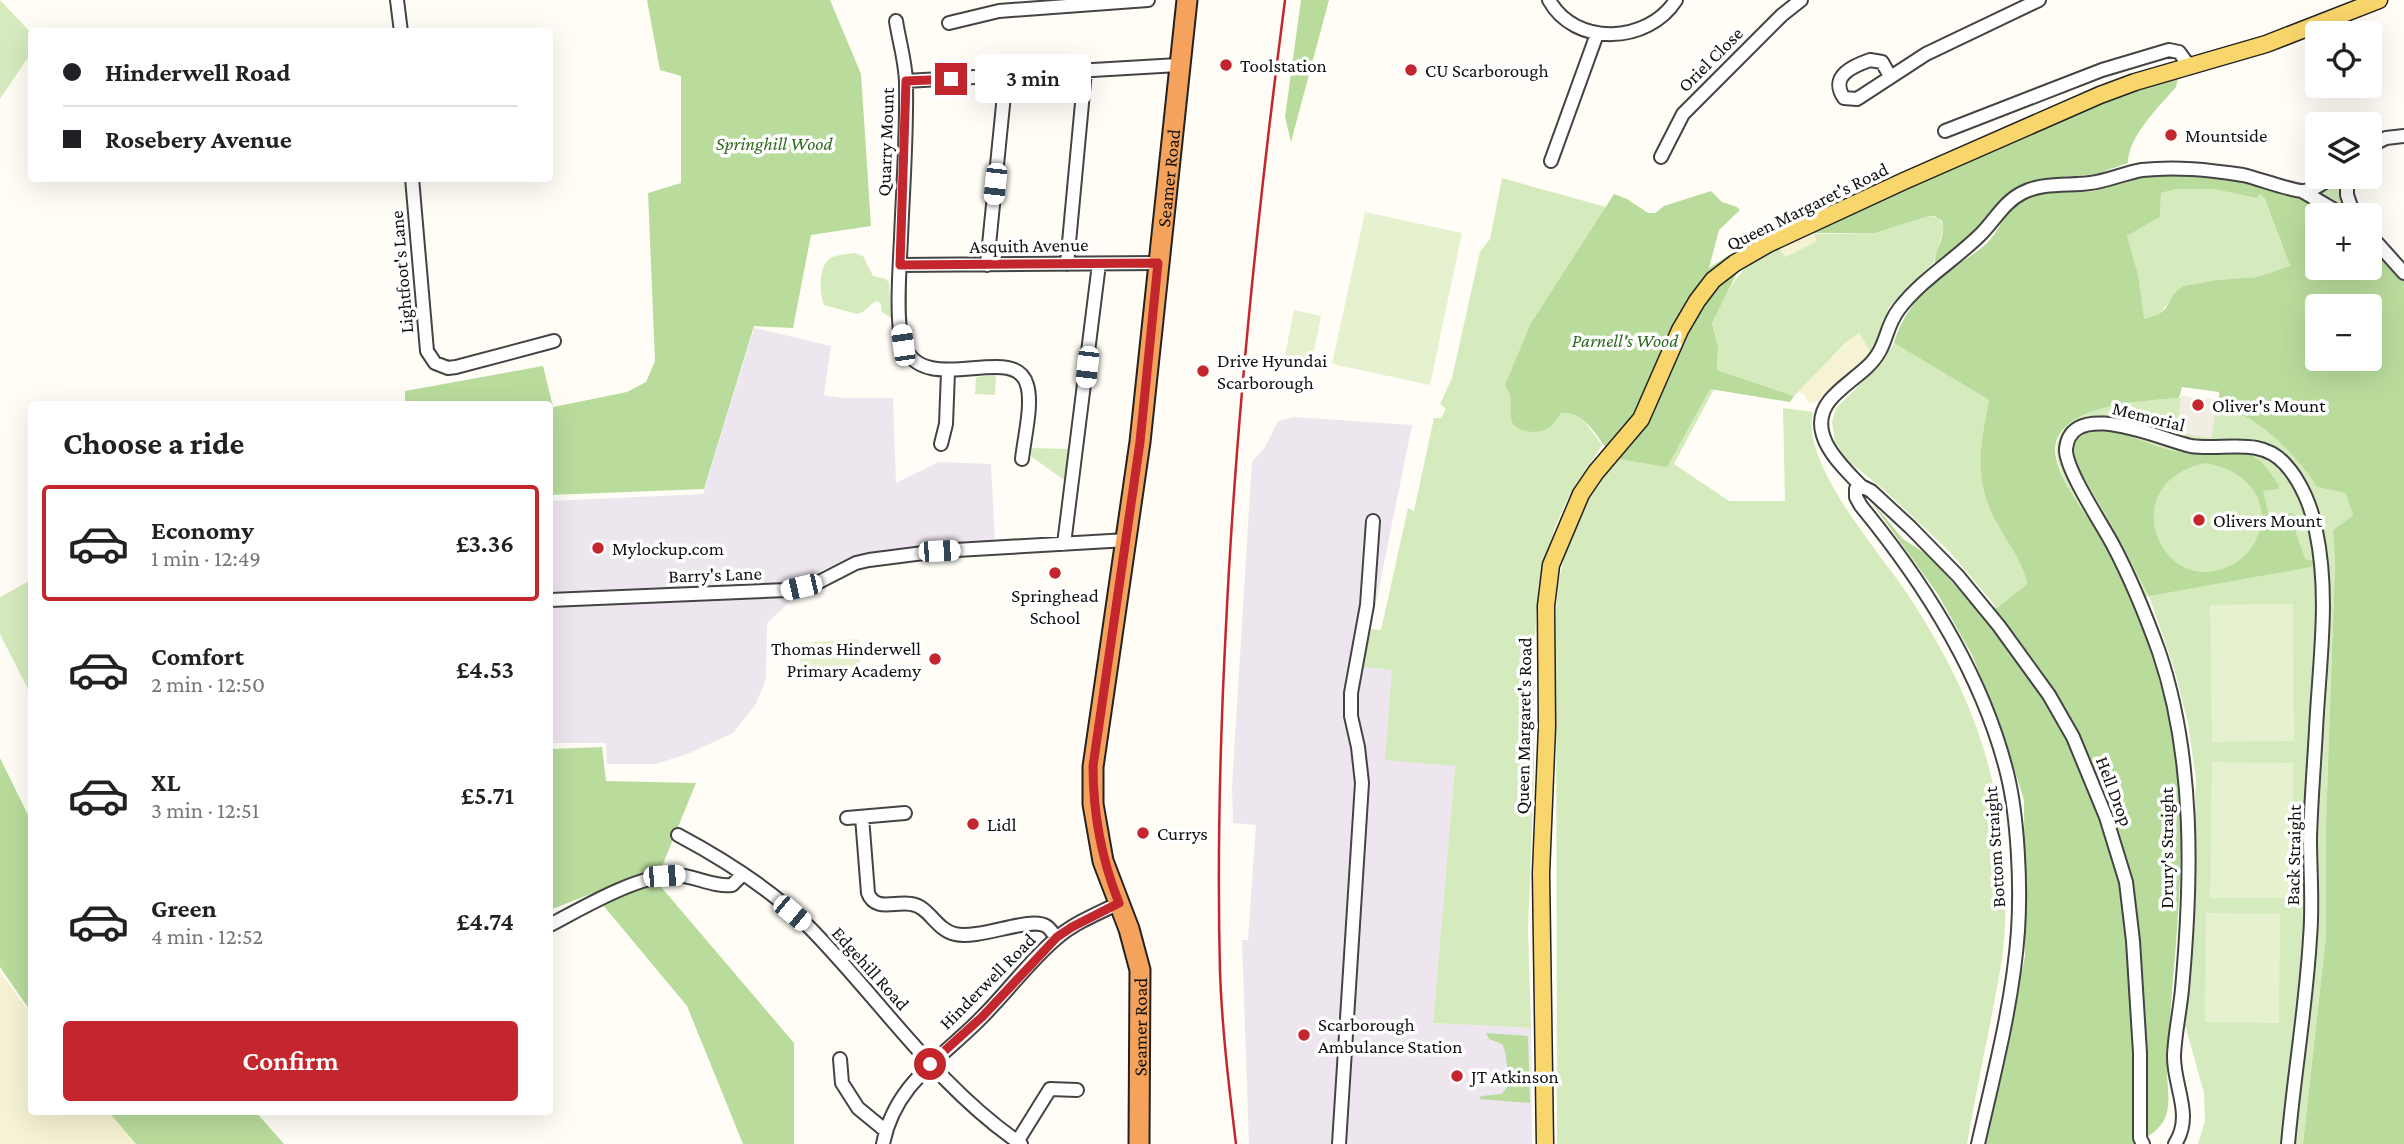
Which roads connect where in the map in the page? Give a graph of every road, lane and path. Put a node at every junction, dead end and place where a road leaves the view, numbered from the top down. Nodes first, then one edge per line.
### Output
1 (397, 0) edge
2 (1148, 0) edge
3 (1186, 0) edge
4 (1549, 0) edge
5 (1676, 0) edge
6 (1801, 0) edge
7 (2039, 0) edge
8 (2379, 0) edge
9 (896, 21) dead end
10 (949, 23) dead end
11 (400, 28) edge
12 (1597, 34) junction
13 (1178, 65) junction
14 (2190, 67) junction
15 (1085, 71) junction
16 (1006, 75) junction
17 (1890, 76) dead end
18 (906, 81) junction
19 (1945, 131) dead end
20 (2404, 136) edge
21 (2382, 140) edge
22 (1661, 157) dead end
23 (1551, 161) dead end
24 (412, 182) edge
25 (2311, 189) edge
26 (2302, 191) junction
27 (2322, 203) edge
28 (2382, 248) edge
29 (1158, 263) junction
30 (1067, 264) junction
31 (1099, 264) junction
32 (900, 265) junction
33 (987, 265) junction
34 (2404, 273) edge
35 (554, 341) dead end
36 (948, 372) junction
37 (941, 444) dead end
38 (1022, 459) dead end
39 (1861, 486) junction
40 (1373, 521) dead end
41 (1127, 540) junction
42 (1063, 544) junction
43 (2321, 566) joint
44 (2137, 596) joint
45 (553, 600) edge
46 (905, 813) dead end
47 (862, 817) junction
48 (847, 818) dead end
49 (678, 835) dead end
50 (743, 874) junction
51 (1119, 903) junction
52 (553, 923) edge
53 (1057, 937) junction
54 (840, 1059) dead end
55 (930, 1064) junction
56 (1077, 1090) dead end
57 (884, 1138) edge
58 (1019, 1143) edge
59 (1139, 1144) edge
60 (1339, 1144) edge
61 (1545, 1144) edge
62 (1978, 1144) edge
63 (2143, 1144) edge
64 (2175, 1144) edge
65 (2288, 1144) edge

1 - 11 street
2 - 10 street
3 - 13 highway, Seamer Road
4 - 12 street
5 - 12 street
6 - 22 street, Oriel Close
7 - 17 street
8 - 14 main road, Queen Margaret's Road
9 - 18 street, Quarry Mount
12 - 23 street
13 - 15 street
13 - 29 highway, Seamer Road
14 - 19 street
14 - 61 main road, Queen Margaret's Road
15 - 16 street
15 - 30 street
16 - 18 street
16 - 33 street
18 - 32 street, Quarry Mount
20 - 21 street
24 - 35 street, Lightfoot's Lane
25 - 26 street
26 - 27 street
26 - 39 street, Hell Drop
28 - 34 street
29 - 31 street, Asquith Avenue
29 - 41 highway, Seamer Road
30 - 31 street, Asquith Avenue
30 - 33 street, Asquith Avenue
31 - 42 street
32 - 33 street, Asquith Avenue
32 - 36 street, Quarry Mount
36 - 37 street
36 - 38 street
39 - 62 street, Bottom Straight
39 - 63 street, Hell Drop
40 - 60 street
41 - 42 street, Barry's Lane
41 - 51 highway, Seamer Road
42 - 45 street, Barry's Lane
43 - 44 street, Memorial
43 - 65 street, Back Straight
44 - 64 street, Drury's Straight
46 - 47 street
47 - 48 street
47 - 53 street
49 - 50 street, Edgehill Road
50 - 52 street
50 - 55 street, Edgehill Road
51 - 53 street, Hinderwell Road
51 - 59 highway, Seamer Road
53 - 55 street, Hinderwell Road
54 - 57 street
55 - 57 street, Hinderwell Road
55 - 58 street, Edgehill Road
56 - 58 street

